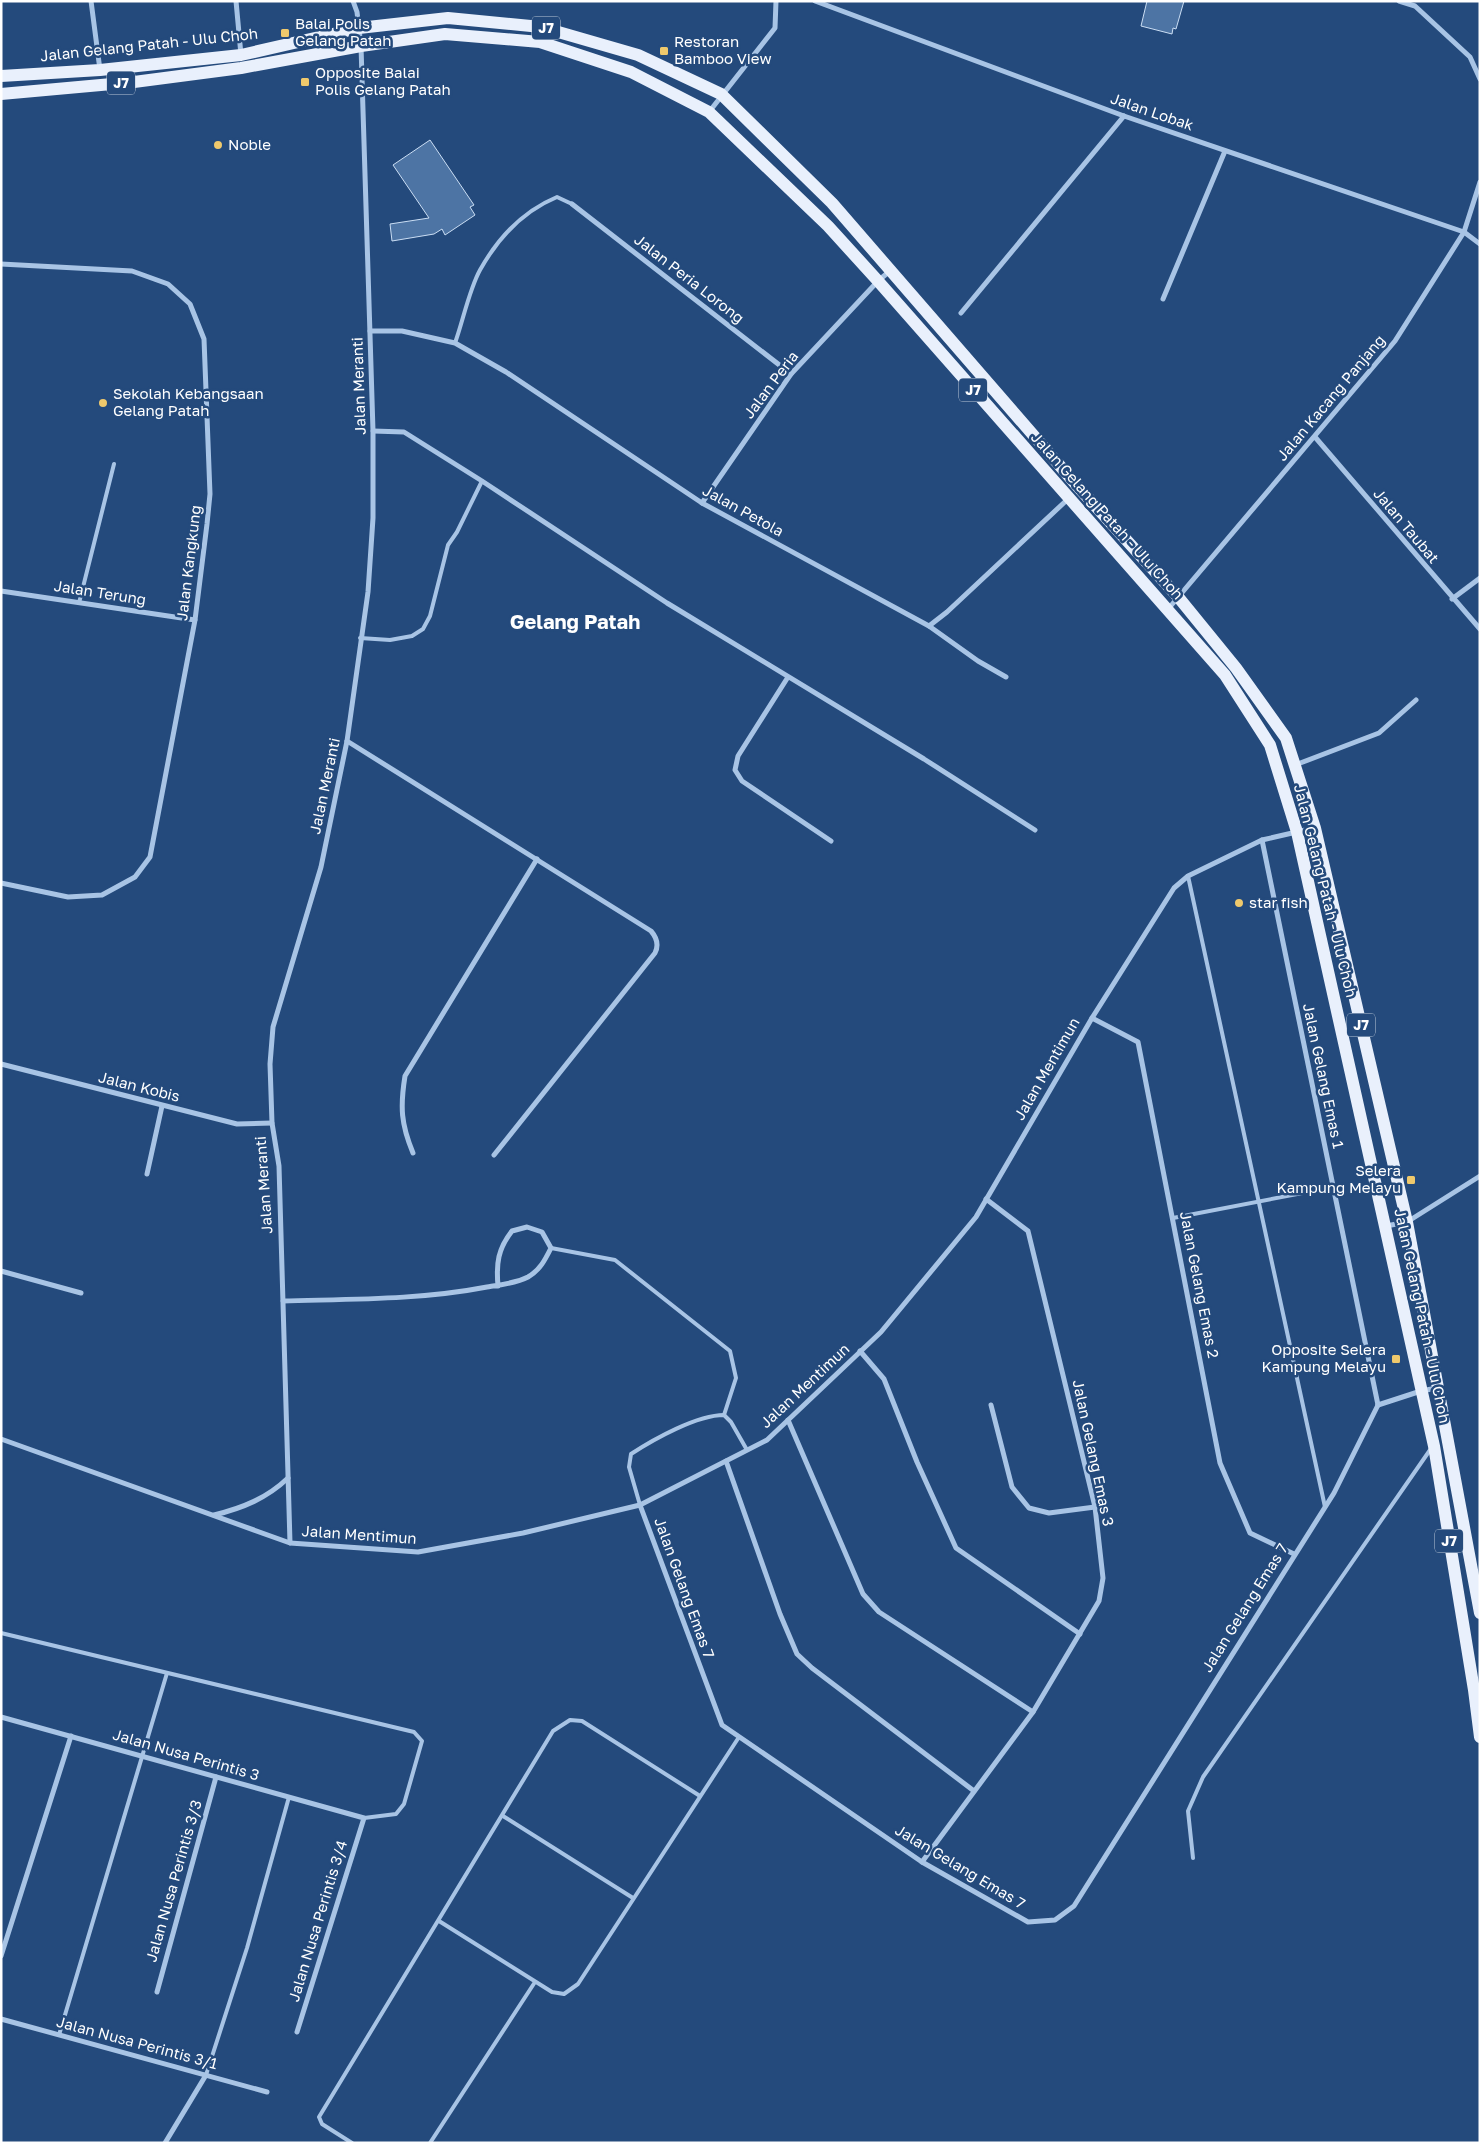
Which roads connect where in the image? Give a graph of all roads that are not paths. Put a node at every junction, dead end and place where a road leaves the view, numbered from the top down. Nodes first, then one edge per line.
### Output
1 (90, 1) edge
2 (236, 1) edge
3 (353, 1) edge
4 (776, 1) edge
5 (815, 1) edge
6 (1399, 1) edge
7 (360, 28) junction
8 (361, 46) junction
9 (241, 54) junction
10 (241, 68) junction
11 (100, 70) junction
12 (1, 76) edge
13 (1480, 79) edge
14 (1, 94) edge
15 (721, 94) junction
16 (709, 112) junction
17 (1124, 116) junction
18 (1225, 151) junction
19 (1480, 182) edge
20 (572, 204) joint
21 (1464, 232) junction
22 (1480, 244) edge
23 (1, 264) edge
24 (891, 270) junction
25 (878, 281) junction
26 (1163, 299) dead end
27 (961, 314) dead end
28 (370, 331) junction
29 (455, 343) junction
30 (791, 374) junction
31 (373, 431) junction
32 (1315, 438) junction
33 (114, 464) dead end
34 (482, 481) junction
35 (1080, 490) junction
36 (1068, 499) junction
37 (702, 503) junction
38 (1480, 578) edge
39 (1, 591) edge
40 (1179, 598) junction
41 (1452, 599) junction
42 (79, 603) junction
43 (1168, 608) junction
44 (195, 620) junction
45 (929, 626) junction
46 (1480, 629) edge
47 (360, 638) junction
48 (788, 677) junction
49 (1006, 677) dead end
50 (1416, 700) dead end
51 (347, 741) junction
52 (1294, 766) junction
53 (1315, 828) junction
54 (1035, 830) dead end
55 (1297, 832) junction
56 (1262, 840) junction
57 (831, 842) dead end
58 (537, 860) junction
59 (1188, 876) junction
60 (1, 883) edge
61 (1092, 1018) junction
62 (1, 1064) edge
63 (162, 1106) junction
64 (272, 1123) junction
65 (413, 1153) dead end
66 (494, 1155) dead end
67 (147, 1174) dead end
68 (1480, 1176) edge
69 (1334, 1187) junction
70 (986, 1199) junction
71 (1258, 1202) junction
72 (1173, 1218) junction
73 (1407, 1222) junction
74 (1386, 1226) junction
75 (551, 1248) junction
76 (1, 1271) edge
77 (498, 1286) junction
78 (81, 1293) dead end
79 (283, 1301) junction
80 (860, 1351) junction
81 (1437, 1388) junction
82 (1421, 1391) junction
83 (1378, 1405) junction
84 (990, 1406) dead end
85 (724, 1415) junction
86 (788, 1420) junction
87 (1, 1439) edge
88 (1450, 1441) junction
89 (1434, 1446) junction
90 (747, 1450) junction
91 (726, 1461) junction
92 (288, 1478) junction
93 (640, 1505) junction
94 (1095, 1507) junction
95 (1325, 1507) junction
96 (214, 1515) junction
97 (290, 1543) junction
98 (1294, 1554) junction
99 (1480, 1613) edge
100 (1, 1633) edge
101 (1080, 1634) junction
102 (167, 1673) junction
103 (1033, 1712) junction
104 (1, 1717) edge
105 (71, 1736) junction
106 (1480, 1736) edge
107 (739, 1737) junction
108 (142, 1756) junction
109 (216, 1777) junction
110 (974, 1791) junction
111 (700, 1796) junction
112 (289, 1797) junction
113 (503, 1816) junction
114 (364, 1818) junction
115 (1193, 1858) dead end
116 (922, 1862) junction
117 (633, 1898) junction
118 (439, 1921) junction
119 (1, 1956) edge
120 (535, 1982) junction
121 (157, 1992) dead end
122 (1, 2019) edge
123 (297, 2032) dead end
124 (58, 2035) junction
125 (206, 2075) junction
126 (267, 2092) dead end
127 (165, 2143) edge
128 (352, 2143) edge
129 (430, 2143) edge

1 - 11 street
2 - 9 street
3 - 7 street, Jalan Meranti
4 - 15 street
5 - 17 street, Jalan Lobak
6 - 13 street
7 - 8 street, Jalan Meranti
7 - 9 main road, Jalan Gelang Patah - Ulu Choh / J7
7 - 15 main road, Jalan Gelang Patah - Ulu Choh / J7
8 - 10 main road, Jalan Gelang Patah - Ulu Choh / J7
8 - 16 main road, Jalan Gelang Patah - Ulu Choh / J7
8 - 28 street, Jalan Meranti
9 - 10 street
9 - 11 main road, Jalan Gelang Patah - Ulu Choh / J7
10 - 14 main road, Jalan Gelang Patah - Ulu Choh / J7
11 - 12 main road, Jalan Gelang Patah - Ulu Choh / J7
15 - 16 street
15 - 24 main road, Jalan Gelang Patah - Ulu Choh / J7
16 - 25 main road, Jalan Gelang Patah - Ulu Choh / J7
17 - 18 street, Jalan Lobak
17 - 27 street
18 - 21 street, Jalan Lobak
18 - 26 street
19 - 21 street, Jalan Kacang Panjang
20 - 29 lane
20 - 30 street, Jalan Peria Lorong
21 - 22 street, Jalan Lobak
21 - 32 street, Jalan Kacang Panjang
23 - 44 street, Jalan Kangkung
24 - 25 street, Jalan Peria
24 - 35 main road, Jalan Gelang Patah - Ulu Choh / J7
25 - 30 street, Jalan Peria
25 - 36 main road, Jalan Gelang Patah - Ulu Choh / J7
28 - 29 street, Jalan Petola
28 - 31 street, Jalan Meranti
29 - 37 street, Jalan Petola
30 - 37 street, Jalan Peria
31 - 34 street
31 - 47 street, Jalan Meranti
32 - 40 street, Jalan Kacang Panjang
32 - 41 street, Jalan Taubat
33 - 42 lane
34 - 47 lane
34 - 48 street
35 - 36 street
35 - 40 main road, Jalan Gelang Patah - Ulu Choh / J7
36 - 43 main road, Jalan Gelang Patah - Ulu Choh / J7
36 - 45 street
37 - 45 street, Jalan Petola
38 - 41 street
39 - 42 street, Jalan Terung
40 - 43 street, Jalan Kacang Panjang
40 - 52 main road, Jalan Gelang Patah - Ulu Choh / J7
41 - 46 street, Jalan Taubat
42 - 44 street, Jalan Terung
43 - 55 main road, Jalan Gelang Patah - Ulu Choh / J7
44 - 60 street, Jalan Kangkung
45 - 49 street, Jalan Petola
47 - 51 street, Jalan Meranti
48 - 54 street
48 - 57 street
50 - 52 street
51 - 58 street
51 - 64 street, Jalan Meranti
52 - 53 main road, Jalan Gelang Patah - Ulu Choh / J7
53 - 55 street, Jalan Mentimun
53 - 73 main road, Jalan Gelang Patah - Ulu Choh / J7
55 - 56 street, Jalan Mentimun
55 - 74 main road, Jalan Gelang Patah - Ulu Choh / J7
56 - 59 street, Jalan Mentimun
56 - 69 street, Jalan Gelang Emas 1
58 - 65 street
58 - 66 street
59 - 61 street, Jalan Mentimun
59 - 71 lane
61 - 70 street, Jalan Mentimun
61 - 72 street, Jalan Gelang Emas 2
62 - 63 street, Jalan Kobis
63 - 64 street, Jalan Kobis
63 - 67 street
64 - 79 street, Jalan Meranti
68 - 73 street
69 - 71 lane
69 - 83 street, Jalan Gelang Emas 1
70 - 80 street, Jalan Mentimun
70 - 94 street, Jalan Gelang Emas 3
71 - 72 lane
71 - 95 lane
72 - 98 street, Jalan Gelang Emas 2
73 - 74 street
73 - 81 main road, Jalan Gelang Patah - Ulu Choh / J7
74 - 82 main road, Jalan Gelang Patah - Ulu Choh / J7
75 - 77 street
75 - 77 street
75 - 85 lane
76 - 78 street
77 - 79 street
79 - 92 street, Jalan Meranti
80 - 86 street, Jalan Mentimun
80 - 101 street
81 - 82 street
81 - 88 main road, Jalan Gelang Patah - Ulu Choh / J7
82 - 83 street
82 - 89 main road, Jalan Gelang Patah - Ulu Choh / J7
83 - 95 street, Jalan Gelang Emas 7
84 - 94 street
85 - 90 lane
85 - 93 lane
86 - 90 street, Jalan Mentimun
86 - 103 street
87 - 96 street, Jalan Mentimun
88 - 89 lane
88 - 99 main road, Jalan Gelang Patah - Ulu Choh / J7
89 - 106 main road, Jalan Gelang Patah - Ulu Choh / J7
89 - 115 lane
90 - 91 street, Jalan Mentimun
91 - 93 street, Jalan Mentimun
91 - 110 street
92 - 96 street
92 - 97 street, Jalan Meranti
93 - 97 street, Jalan Mentimun
93 - 107 street, Jalan Gelang Emas 7
94 - 101 street, Jalan Gelang Emas 3
95 - 98 street, Jalan Gelang Emas 7
96 - 97 street, Jalan Mentimun
98 - 116 street, Jalan Gelang Emas 7
100 - 102 lane
101 - 103 street, Jalan Gelang Emas 3
102 - 108 lane
102 - 114 lane
103 - 110 street, Jalan Gelang Emas 3
104 - 105 street, Jalan Nusa Perintis 3
105 - 108 street, Jalan Nusa Perintis 3
105 - 119 street
107 - 111 lane
107 - 116 street, Jalan Gelang Emas 7
108 - 109 street, Jalan Nusa Perintis 3
108 - 124 lane
109 - 112 street, Jalan Nusa Perintis 3
109 - 121 street, Jalan Nusa Perintis 3/3
110 - 116 street, Jalan Gelang Emas 3
111 - 113 lane
111 - 117 lane
112 - 114 street, Jalan Nusa Perintis 3
112 - 125 lane
113 - 117 lane
113 - 118 lane
114 - 123 street, Jalan Nusa Perintis 3/4
117 - 120 lane
118 - 120 lane
118 - 128 lane
120 - 129 lane
122 - 124 street, Jalan Nusa Perintis 3/1
124 - 125 street, Jalan Nusa Perintis 3/1
125 - 126 street, Jalan Nusa Perintis 3/1
125 - 127 street

